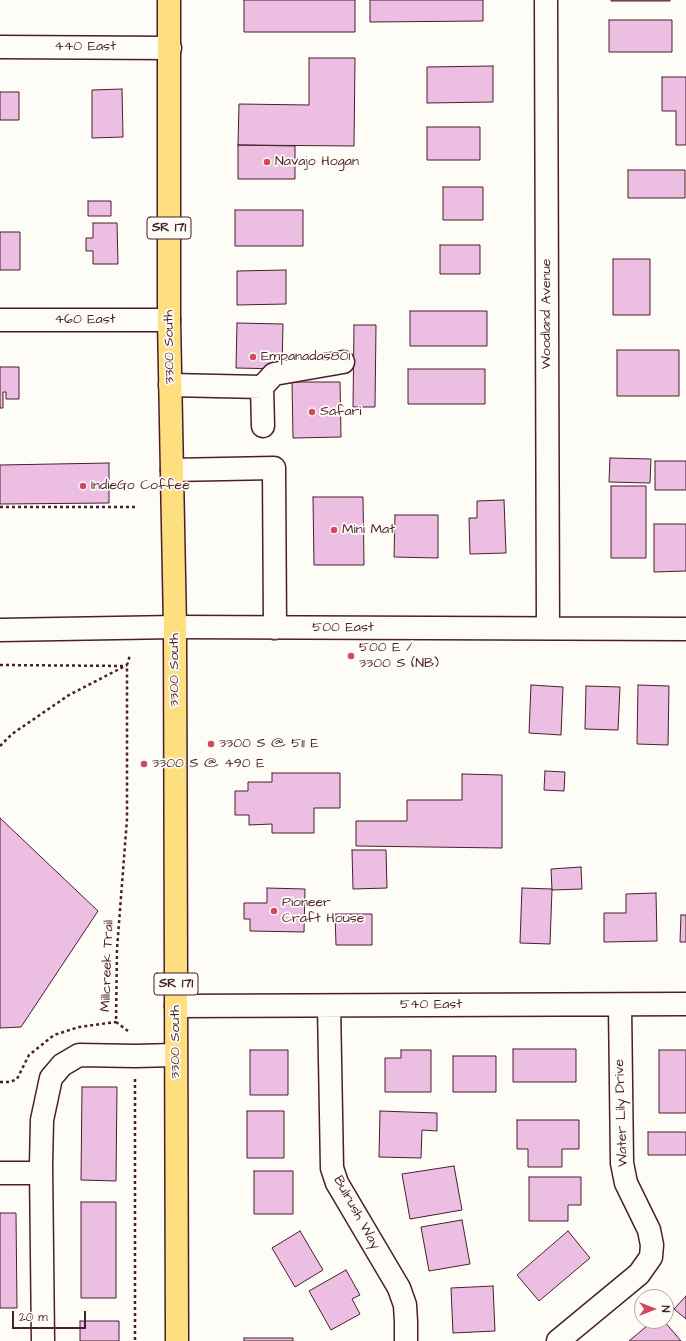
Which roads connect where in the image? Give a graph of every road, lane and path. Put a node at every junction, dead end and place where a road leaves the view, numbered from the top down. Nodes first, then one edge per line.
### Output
1 (169, 0) edge
2 (546, 0) edge
3 (0, 47) edge
4 (170, 48) junction
5 (0, 320) edge
6 (169, 320) junction
7 (343, 362) dead end
8 (170, 385) junction
9 (262, 387) junction
10 (263, 426) dead end
11 (172, 470) junction
12 (0, 507) edge
13 (135, 507) dead end
14 (175, 627) junction
15 (275, 628) junction
16 (548, 628) junction
17 (686, 628) edge
18 (0, 630) edge
19 (130, 655) dead end
20 (0, 665) edge
21 (127, 666) junction
22 (0, 746) edge
23 (686, 1004) edge
24 (620, 1005) junction
25 (176, 1006) junction
26 (329, 1006) junction
27 (175, 1055) junction
28 (135, 1056) junction
29 (0, 1082) edge
30 (10, 1082) dead end
31 (41, 1173) junction
32 (0, 1174) edge
33 (43, 1341) edge
34 (135, 1341) edge
35 (177, 1341) edge
36 (406, 1341) edge
37 (558, 1341) edge

1 - 4 main road, 3300 South / SR 171
2 - 16 street, Woodland Avenue
3 - 4 street, 440 East
4 - 6 main road, 3300 South / SR 171
5 - 6 street, 460 East
6 - 8 main road, 3300 South / SR 171
7 - 9 street
8 - 9 street
8 - 11 main road, 3300 South / SR 171
9 - 10 street
11 - 14 main road, 3300 South / SR 171
11 - 15 street
12 - 13 path
14 - 15 street, 500 East
14 - 18 street, 500 East
14 - 25 main road, 3300 South / SR 171
15 - 16 street, 500 East
16 - 17 street, 500 East
19 - 21 path, Millcreek Trail
20 - 21 path
21 - 22 path
21 - 28 path, Millcreek Trail
23 - 24 street, 540 East
24 - 26 street, 540 East
24 - 37 street, Water Lily Drive
25 - 26 street, 540 East
25 - 27 main road, 3300 South / SR 171
26 - 36 street, Bulrush Way
27 - 28 street
27 - 35 main road, 3300 South / SR 171
28 - 31 street
28 - 34 path, Millcreek Trail
29 - 30 path
31 - 32 street
31 - 33 street

